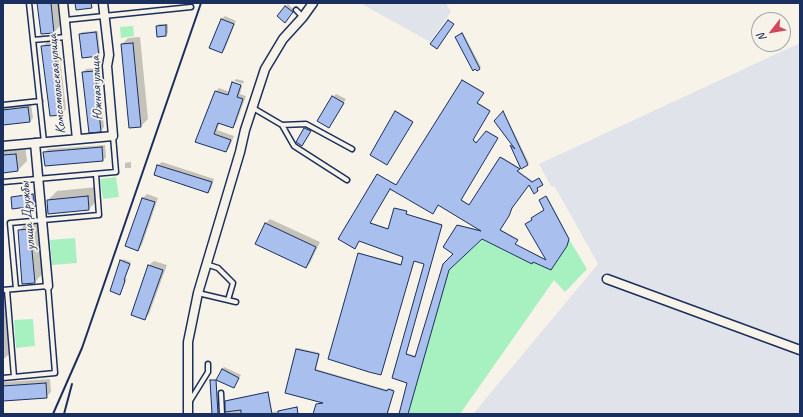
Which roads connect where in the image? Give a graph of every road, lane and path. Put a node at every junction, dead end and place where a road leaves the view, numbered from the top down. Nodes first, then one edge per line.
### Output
1 (29, 3) edge
2 (63, 3) edge
3 (103, 3) edge
4 (313, 3) edge
5 (191, 7) dead end
6 (296, 10) dead end
7 (104, 16) junction
8 (303, 17) junction
9 (65, 20) junction
10 (66, 37) junction
11 (33, 40) junction
12 (40, 101) junction
13 (3, 105) edge
14 (252, 108) junction
15 (282, 125) junction
16 (113, 136) junction
17 (77, 139) junction
18 (44, 142) junction
19 (34, 143) junction
20 (3, 146) edge
21 (352, 149) dead end
22 (96, 174) junction
23 (38, 179) junction
24 (347, 180) dead end
25 (3, 182) edge
26 (42, 220) junction
27 (206, 264) junction
28 (607, 279) dead end
29 (48, 286) junction
30 (16, 289) junction
31 (5, 290) edge
32 (198, 293) junction
33 (228, 300) junction
34 (236, 302) dead end
35 (800, 350) edge
36 (208, 364) dead end
37 (14, 377) junction
38 (3, 378) edge
39 (221, 393) dead end
40 (188, 404) junction
41 (188, 414) edge
42 (222, 414) edge

1 - 11 lane
2 - 9 street, Комсомольская улица
3 - 7 street, Южная улица
4 - 8 street
5 - 7 lane
6 - 8 lane
7 - 9 lane
7 - 16 street, Южная улица
8 - 14 street
9 - 10 street, Комсомольская улица
10 - 11 lane
10 - 17 street, Комсомольская улица
11 - 12 lane
12 - 13 lane
12 - 18 lane
14 - 15 lane
14 - 27 street
15 - 21 lane
15 - 24 lane
16 - 17 street, Южная улица
16 - 22 lane
17 - 18 street, Комсомольская улица
18 - 19 street, Комсомольская улица
19 - 20 street, Комсомольская улица
19 - 23 street, улица Дружбы
22 - 23 lane
22 - 26 lane
23 - 25 lane
23 - 26 street, улица Дружбы
26 - 29 street, улица Дружбы
26 - 30 lane
27 - 32 street
27 - 33 lane
28 - 35 street
29 - 30 lane
29 - 37 lane
30 - 31 lane
31 - 37 lane
32 - 33 lane
32 - 40 street
33 - 34 lane
36 - 40 lane
37 - 38 lane
39 - 42 lane
40 - 41 street

